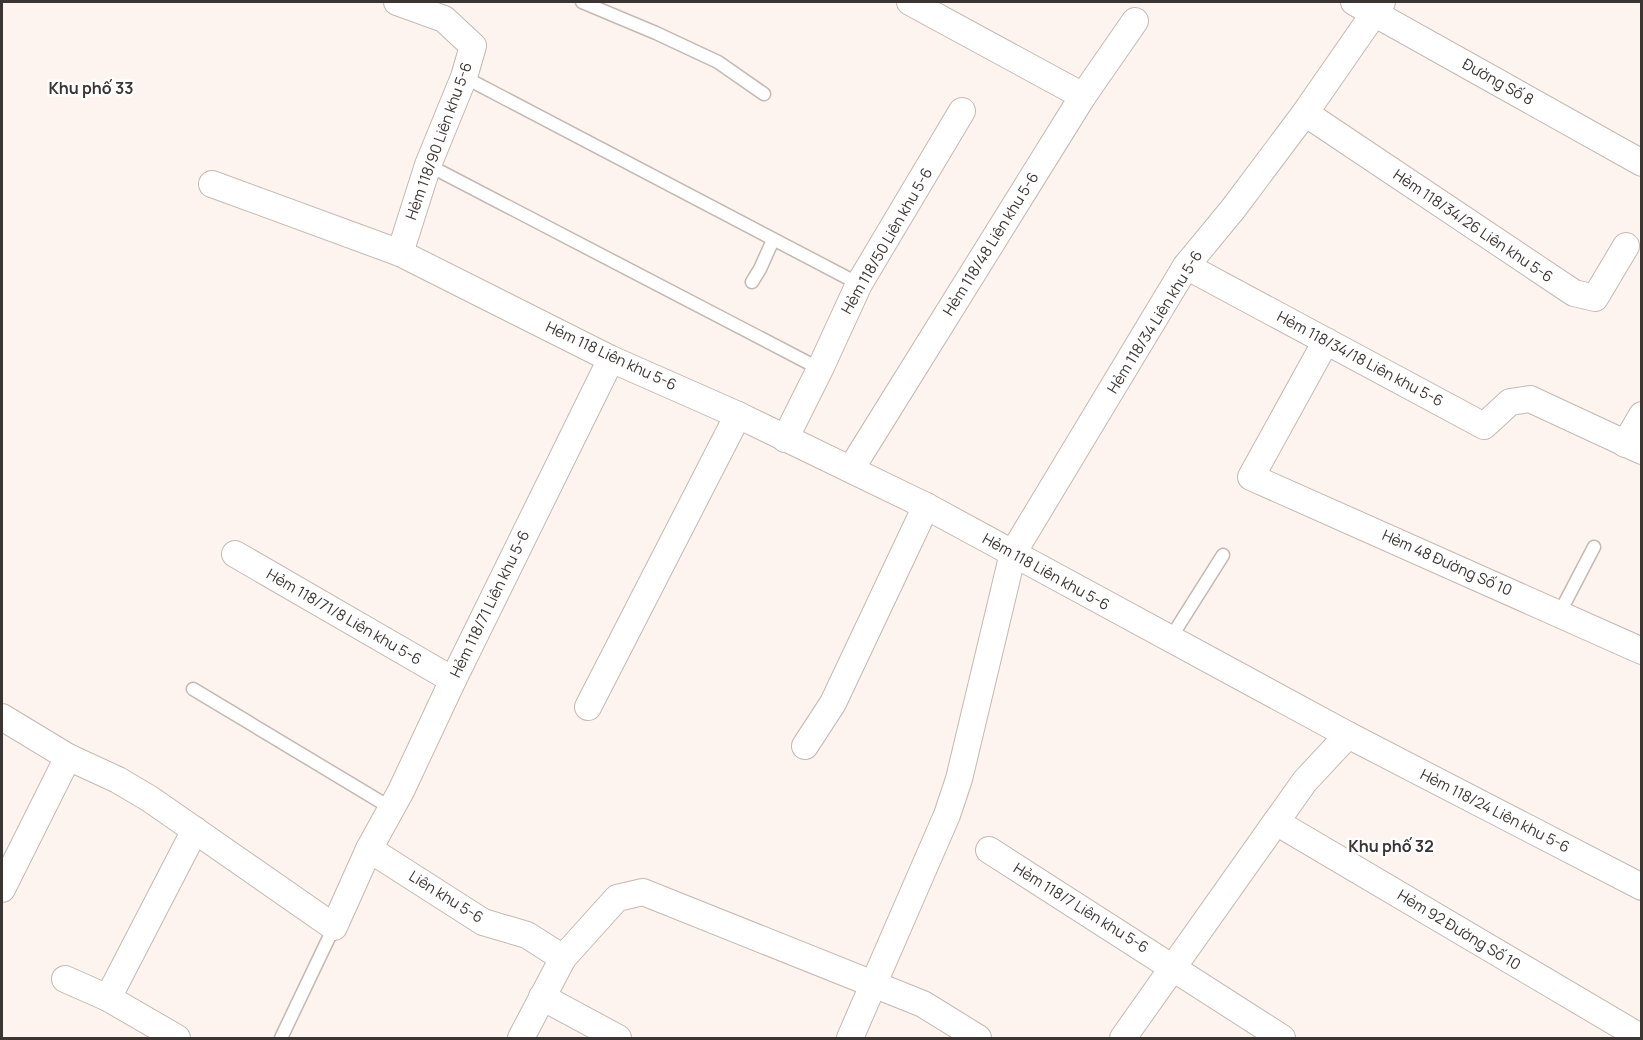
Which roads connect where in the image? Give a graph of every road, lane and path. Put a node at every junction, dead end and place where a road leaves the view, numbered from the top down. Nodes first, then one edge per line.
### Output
1 (397, 2) edge
2 (582, 2) edge
3 (910, 2) edge
4 (1370, 6) edge
5 (1135, 21) dead end
6 (464, 77) junction
7 (764, 94) dead end
8 (1083, 96) junction
9 (962, 111) dead end
10 (1305, 113) junction
11 (1641, 163) edge
12 (428, 165) junction
13 (212, 184) dead end
14 (773, 240) junction
15 (1626, 246) dead end
16 (400, 253) junction
17 (1186, 266) junction
18 (752, 282) dead end
19 (859, 284) junction
20 (1326, 341) junction
21 (611, 359) junction
22 (820, 369) junction
23 (738, 415) junction
24 (1641, 415) edge
25 (785, 439) junction
26 (1633, 447) edge
27 (851, 470) junction
28 (926, 506) junction
29 (1594, 547) dead end
30 (235, 554) dead end
31 (1013, 554) junction
32 (1223, 555) dead end
33 (1559, 614) junction
34 (1170, 639) junction
35 (1641, 651) edge
36 (453, 680) junction
37 (193, 690) dead end
38 (588, 707) dead end
39 (2, 717) edge
40 (1348, 735) junction
41 (805, 746) dead end
42 (68, 757) junction
43 (392, 808) junction
44 (1276, 822) junction
45 (195, 830) junction
46 (369, 849) junction
47 (989, 850) dead end
48 (1641, 887) edge
49 (2, 889) edge
50 (334, 927) junction
51 (563, 958) junction
52 (1173, 967) junction
53 (65, 979) dead end
54 (874, 984) junction
55 (108, 998) junction
56 (542, 998) junction
57 (177, 1038) edge
58 (281, 1038) edge
59 (521, 1038) edge
60 (618, 1038) edge
61 (850, 1038) edge
62 (978, 1038) edge
63 (1123, 1038) edge
64 (1282, 1038) edge
65 (1641, 1038) edge

1 - 6 street, Hẻm 118/90 Liên khu 5-6
2 - 7 lane
3 - 8 street
4 - 10 street, Hẻm 118/34 Liên khu 5-6
4 - 11 street, Đường Số 8
5 - 8 street, Hẻm 118/48 Liên khu 5-6
6 - 12 street, Hẻm 118/90 Liên khu 5-6
6 - 14 lane
8 - 27 street, Hẻm 118/48 Liên khu 5-6
9 - 19 street, Hẻm 118/50 Liên khu 5-6
10 - 15 street, Hẻm 118/34/26 Liên khu 5-6
10 - 17 street, Hẻm 118/34 Liên khu 5-6
12 - 16 street, Hẻm 118/90 Liên khu 5-6
12 - 22 lane
13 - 16 street, Hẻm 118 Liên khu 5-6
14 - 18 lane
14 - 19 lane
16 - 21 street, Hẻm 118 Liên khu 5-6
17 - 20 street, Hẻm 118/34/18 Liên khu 5-6
17 - 31 street, Hẻm 118/34 Liên khu 5-6
19 - 22 street, Hẻm 118/50 Liên khu 5-6
20 - 26 street, Hẻm 118/34/18 Liên khu 5-6
20 - 33 street, Hẻm 48 Đường Số 10
21 - 23 street, Hẻm 118 Liên khu 5-6
21 - 36 street, Hẻm 118/71 Liên khu 5-6
22 - 25 street, Hẻm 118/50 Liên khu 5-6
23 - 25 street, Hẻm 118 Liên khu 5-6
23 - 38 street
24 - 26 street
25 - 27 street, Hẻm 118 Liên khu 5-6
27 - 28 street, Hẻm 118 Liên khu 5-6
28 - 31 street, Hẻm 118 Liên khu 5-6
28 - 41 street
29 - 33 lane
30 - 36 street, Hẻm 118/71/8 Liên khu 5-6
31 - 34 street, Hẻm 118 Liên khu 5-6
31 - 54 street, Hẻm 118/34 Liên khu 5-6
32 - 34 lane
33 - 35 street, Hẻm 48 Đường Số 10
34 - 40 street, Hẻm 118 Liên khu 5-6
36 - 43 street, Hẻm 118/71 Liên khu 5-6
37 - 43 lane
39 - 42 street
40 - 44 street
40 - 48 street, Hẻm 118/24 Liên khu 5-6
42 - 45 street
42 - 49 street
43 - 46 street, Hẻm 118/71 Liên khu 5-6
44 - 52 street
44 - 65 street, Hẻm 92 Đường Số 10
45 - 50 street
45 - 55 street
46 - 50 street
46 - 51 street, Liên khu 5-6
47 - 52 street, Hẻm 118/7 Liên khu 5-6
50 - 58 lane
51 - 54 street
51 - 56 street
52 - 63 street
52 - 64 street, Hẻm 118/7 Liên khu 5-6
53 - 55 street
54 - 61 street, Hẻm 118/34 Liên khu 5-6
54 - 62 street
55 - 57 street
56 - 59 street
56 - 60 street

